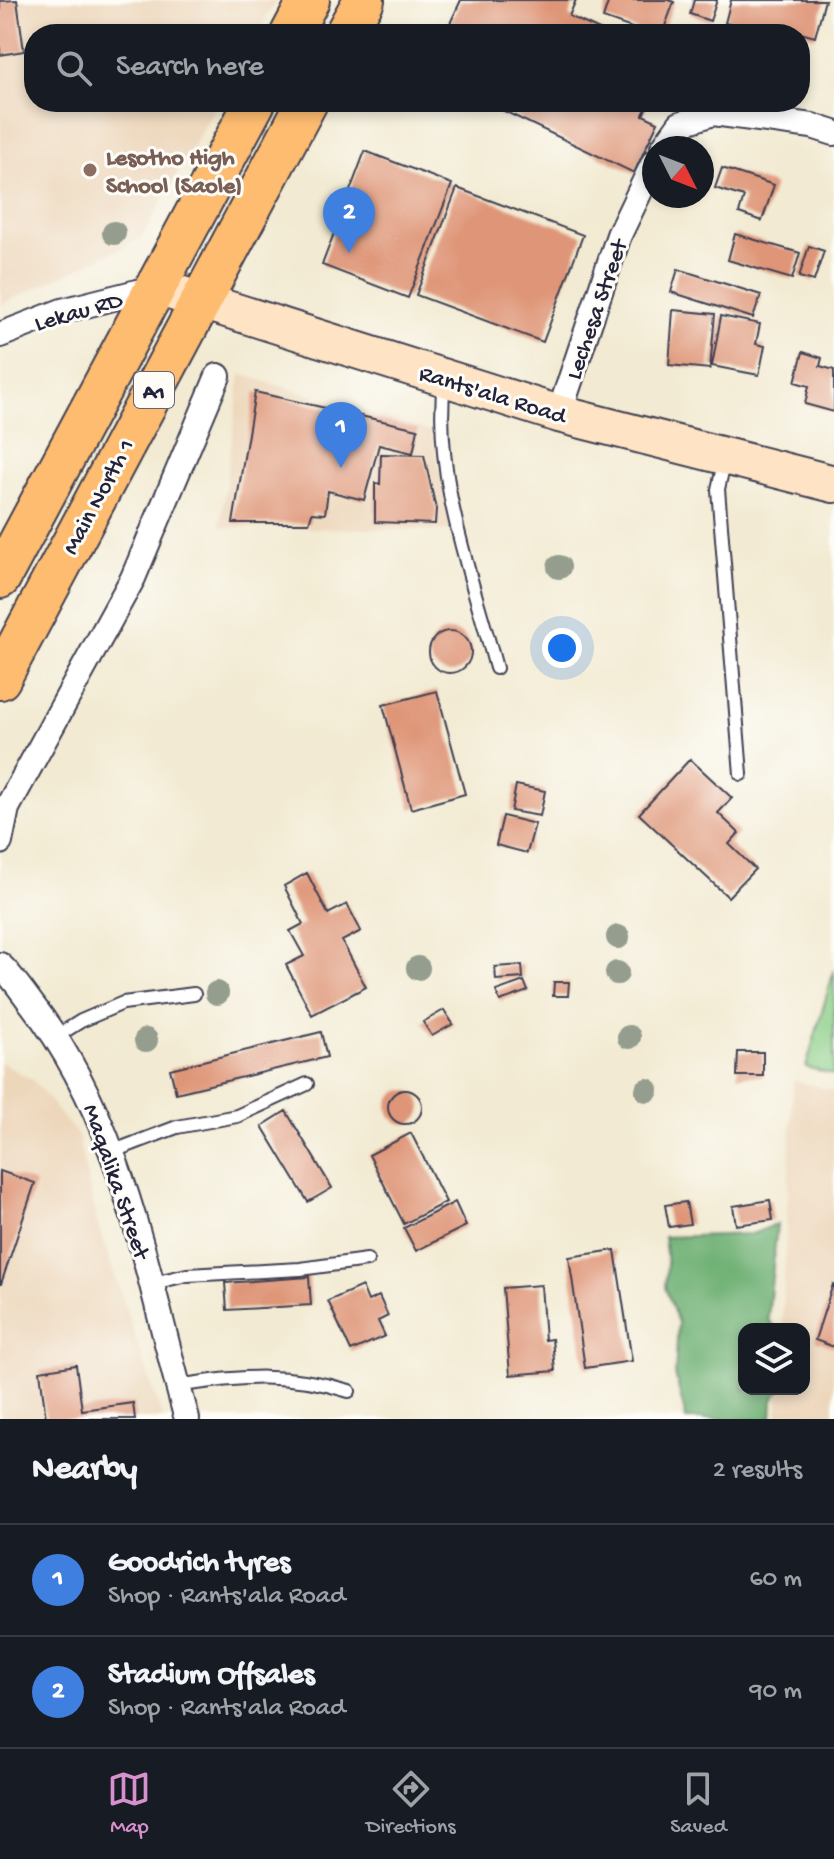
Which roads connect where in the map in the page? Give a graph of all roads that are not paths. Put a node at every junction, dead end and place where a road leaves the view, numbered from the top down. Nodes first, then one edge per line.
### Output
1 (309, 0) edge
2 (364, 0) edge
3 (296, 24) edge
4 (351, 24) edge
5 (250, 112) edge
6 (302, 112) edge
7 (834, 133) edge
8 (672, 136) edge
9 (642, 187) edge
10 (157, 287) junction
11 (201, 302) junction
12 (0, 335) edge
13 (218, 376) dead end
14 (444, 379) junction
15 (559, 414) junction
16 (726, 456) junction
17 (834, 484) edge
18 (0, 578) edge
19 (496, 668) dead end
20 (0, 679) edge
21 (741, 774) dead end
22 (0, 842) edge
23 (0, 965) edge
24 (194, 994) dead end
25 (57, 1036) junction
26 (307, 1084) dead end
27 (111, 1152) junction
28 (367, 1260) dead end
29 (153, 1283) junction
30 (178, 1386) junction
31 (349, 1391) dead end
32 (187, 1419) edge

1 - 3 main road
2 - 4 main road
5 - 10 main road, Main North 1 / A1
6 - 11 main road, Main North 1 / A1
7 - 8 street
9 - 15 street, Lechesa Street
10 - 11 street, Rants'ala Road
10 - 12 street, Lekau RD
10 - 18 main road, Main North 1 / A1
11 - 14 street, Rants'ala Road
11 - 20 main road, Main North 1 / A1
13 - 22 street
14 - 15 street, Rants'ala Road
14 - 19 lane
15 - 16 street, Rants'ala Road
16 - 17 street, Rants'ala Road
16 - 21 lane
23 - 25 street, Maqalika Street
24 - 25 lane
25 - 27 street, Maqalika Street
26 - 27 lane
27 - 29 street, Maqalika Street
28 - 29 lane
29 - 30 street, Maqalika Street
30 - 31 lane
30 - 32 street, Maqalika Street

